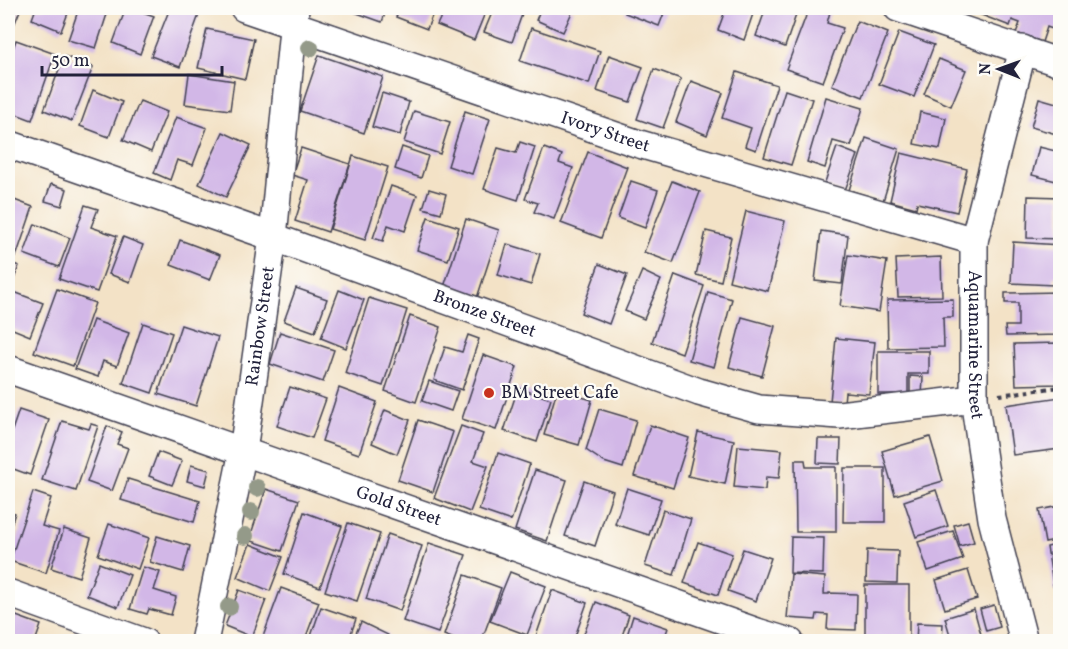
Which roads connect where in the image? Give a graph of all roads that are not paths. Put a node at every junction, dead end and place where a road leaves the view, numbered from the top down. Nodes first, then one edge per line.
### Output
1 (244, 8) edge
2 (898, 8) edge
3 (294, 16) edge
4 (1023, 49) junction
5 (1060, 63) edge
6 (8, 144) edge
7 (273, 237) junction
8 (974, 241) junction
9 (8, 369) edge
10 (974, 399) junction
11 (243, 451) junction
12 (8, 593) edge
13 (144, 642) edge
14 (204, 642) edge
15 (790, 642) edge
16 (1024, 642) edge

1 - 3 street, Ivory Street
2 - 4 street
3 - 7 street, Rainbow Street
3 - 8 street, Ivory Street
4 - 5 street
4 - 8 street, Aquamarine Street
6 - 7 street, Bronze Street
7 - 10 street, Bronze Street
7 - 11 street, Rainbow Street
8 - 10 street, Aquamarine Street
9 - 11 street, Gold Street
10 - 16 street, Aquamarine Street
11 - 14 street, Rainbow Street
11 - 15 street, Gold Street
12 - 13 street

